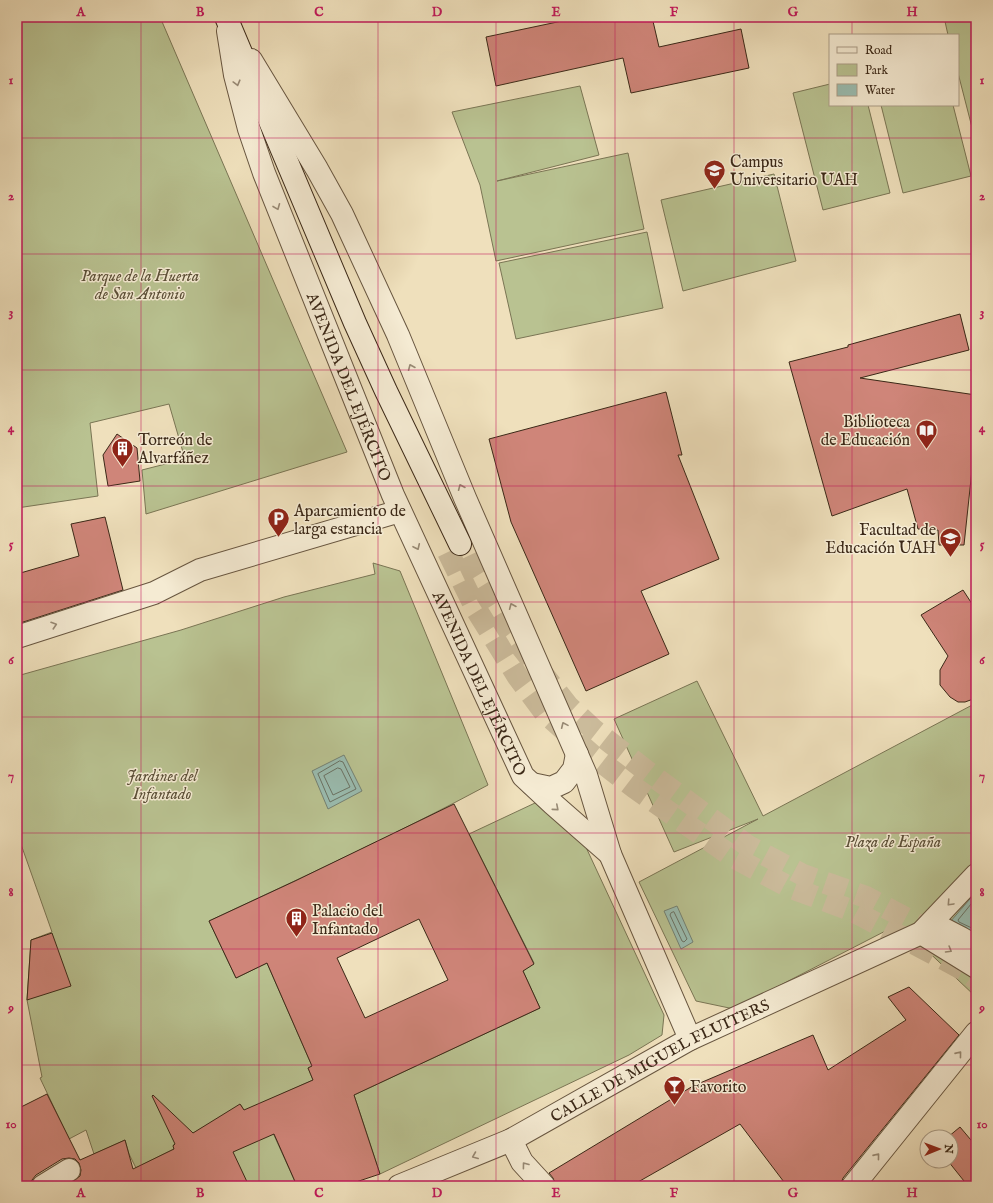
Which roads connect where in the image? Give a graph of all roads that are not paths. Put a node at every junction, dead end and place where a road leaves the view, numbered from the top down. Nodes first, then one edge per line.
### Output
1 (226, 17) edge
2 (400, 511) junction
3 (454, 548) tunnel mouth
4 (17, 637) edge
5 (576, 754) junction
6 (532, 784) junction
7 (610, 854) junction
8 (976, 875) edge
9 (926, 928) junction
10 (976, 947) edge
11 (976, 967) edge
12 (976, 1033) edge
13 (690, 1040) junction
14 (511, 1140) junction
15 (69, 1170) dead end
16 (43, 1186) edge
17 (399, 1186) edge
18 (544, 1186) edge
19 (853, 1186) edge

1 -> 2 street, AVENIDA DEL EJÉRCITO
1 - 3 street, AVENIDA DEL EJÉRCITO
5 -> 1 street, AVENIDA DEL EJÉRCITO
4 -> 2 street
2 -> 6 street, AVENIDA DEL EJÉRCITO
5 - 6 street, AVENIDA DEL EJÉRCITO
5 - 7 street, AVENIDA DEL EJÉRCITO
6 -> 7 street, AVENIDA DEL EJÉRCITO
7 - 13 street, AVENIDA DEL EJÉRCITO
8 -> 9 street
9 - 10 street
9 -> 11 street
9 - 13 street, CALLE DE MIGUEL FLUITERS
19 -> 12 street
13 - 14 street, CALLE DE MIGUEL FLUITERS
14 -> 17 street, CALLE DE MIGUEL FLUITERS
18 -> 14 street
15 - 16 street

